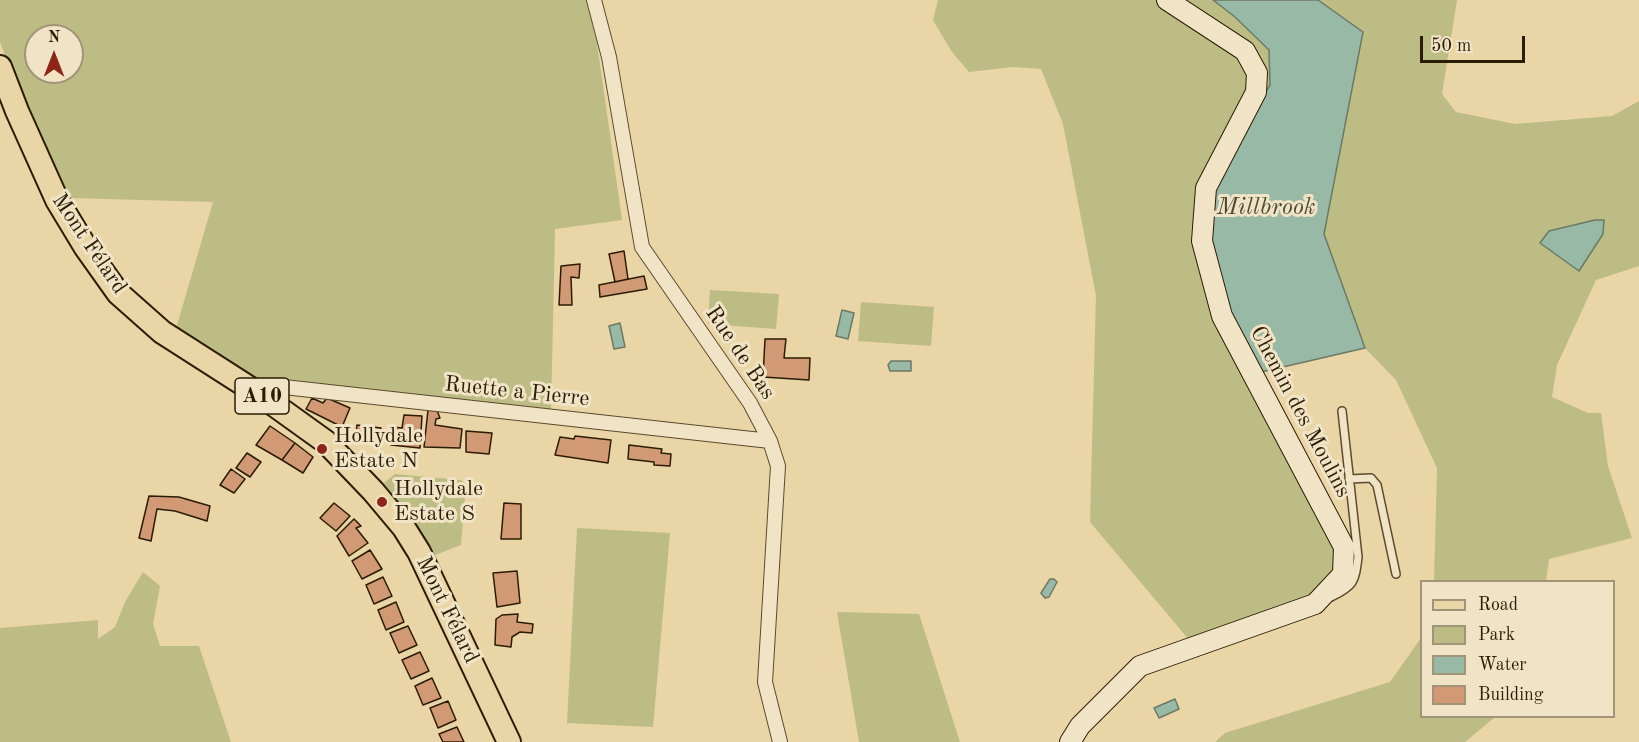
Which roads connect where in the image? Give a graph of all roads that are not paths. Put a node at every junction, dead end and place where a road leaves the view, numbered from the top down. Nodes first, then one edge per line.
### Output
1 (594, 0) edge
2 (1167, 0) edge
3 (0, 67) edge
4 (262, 396) junction
5 (1342, 411) dead end
6 (770, 441) junction
7 (1349, 479) junction
8 (1396, 574) dead end
9 (1315, 604) junction
10 (509, 742) edge
11 (780, 742) edge
12 (1070, 742) edge

1 - 6 street, Rue de Bas
2 - 9 street, Chemin des Moulins
3 - 4 main road, Mont Félard / A10
4 - 6 street, Ruette a Pierre
4 - 10 main road, Mont Félard / A10
5 - 7 lane
6 - 11 street, Rue de Bas
7 - 8 lane
7 - 9 lane
9 - 12 street, Chemin des Moulins

